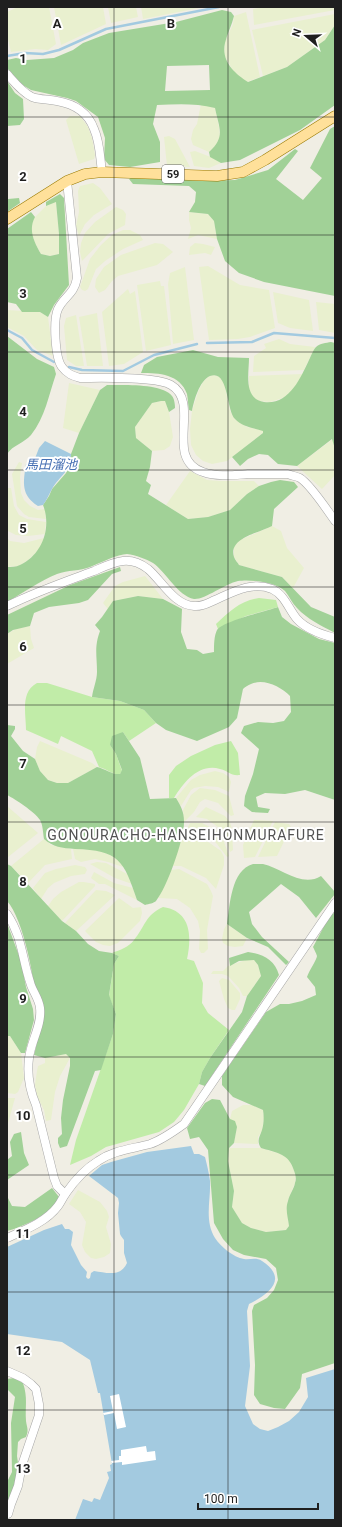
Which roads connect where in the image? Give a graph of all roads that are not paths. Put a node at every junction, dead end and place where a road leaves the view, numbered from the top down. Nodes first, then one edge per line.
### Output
1 (7, 74) edge
2 (335, 116) edge
3 (102, 172) junction
4 (67, 181) junction
5 (7, 219) edge
6 (335, 521) edge
7 (7, 606) edge
8 (335, 638) edge
9 (335, 903) edge
10 (7, 914) edge
11 (65, 1194) junction
12 (7, 1238) edge
13 (7, 1371) edge
14 (8, 1514) dead end

1 - 3 street
2 - 3 main road, 59
3 - 4 main road, 59
4 - 5 main road, 59
4 - 6 street
7 - 8 street
9 - 11 street
10 - 11 street
11 - 12 street
13 - 14 street

